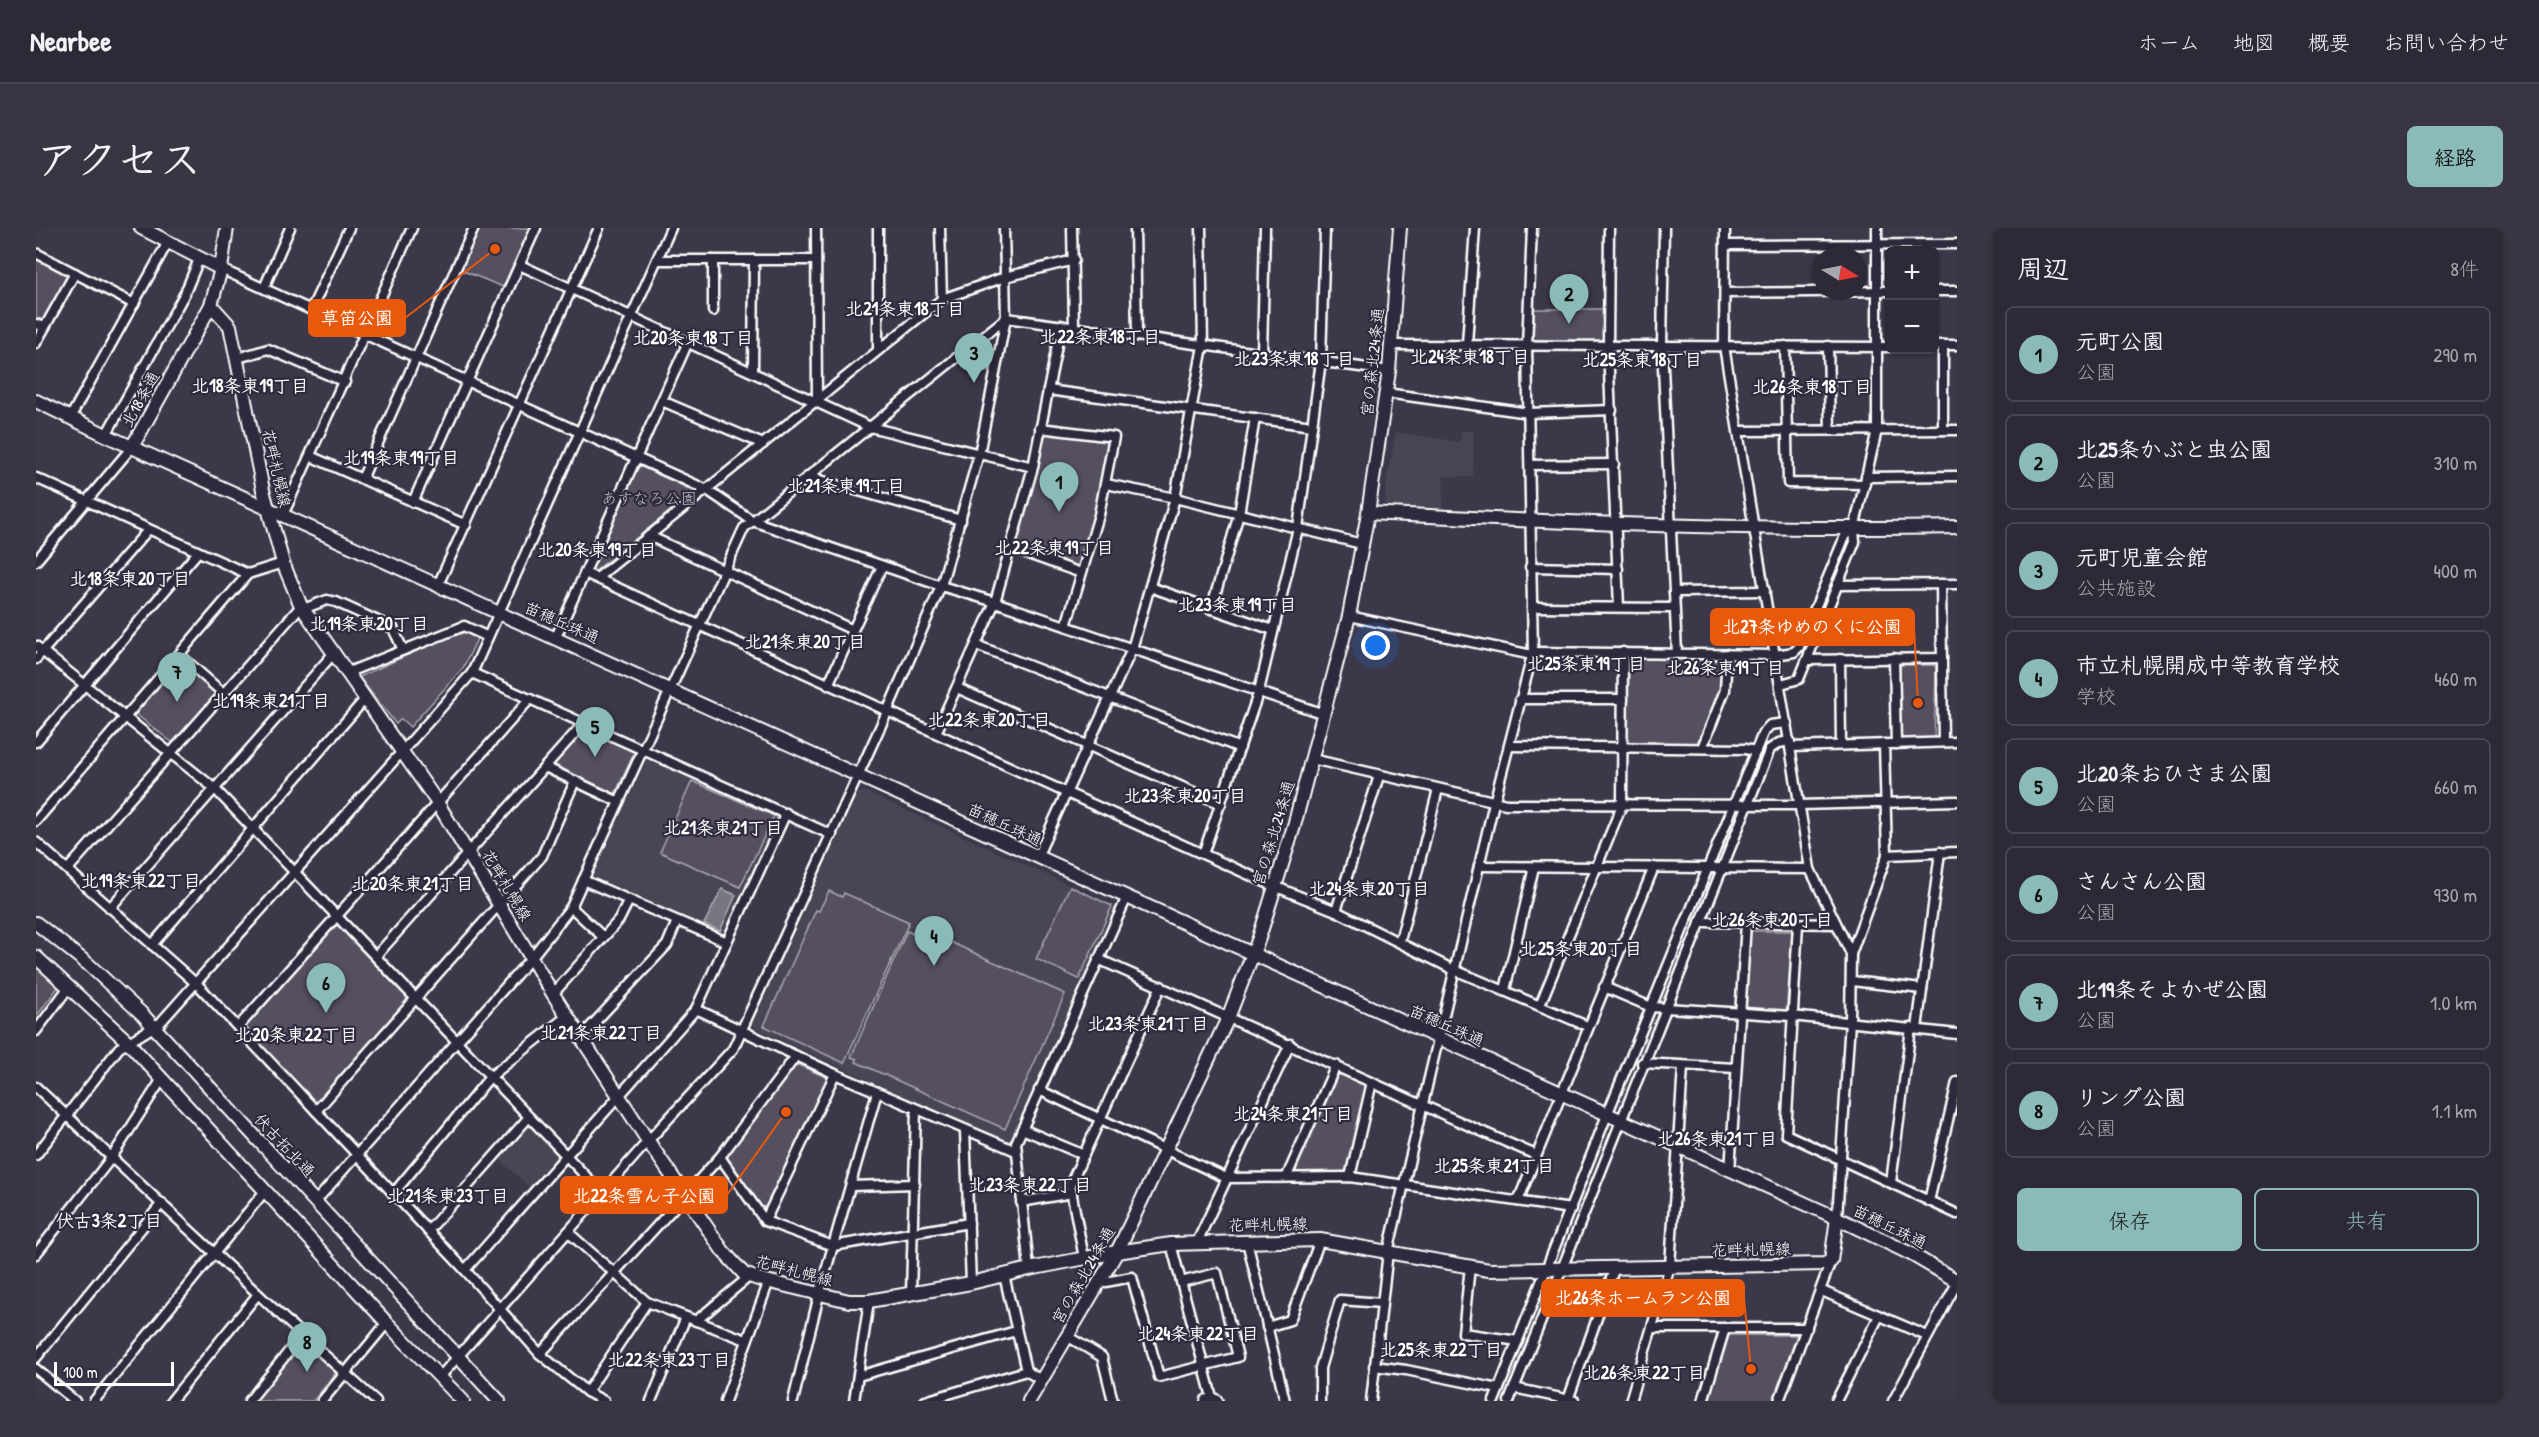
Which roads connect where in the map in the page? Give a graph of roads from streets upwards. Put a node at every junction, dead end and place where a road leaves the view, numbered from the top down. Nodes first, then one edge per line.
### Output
1 (141, 228) edge
2 (227, 228) edge
3 (290, 228) edge
4 (349, 228) edge
5 (412, 228) edge
6 (474, 228) edge
7 (536, 228) edge
8 (598, 228) edge
9 (671, 228) edge
10 (816, 228) edge
11 (878, 228) edge
12 (940, 228) edge
13 (1005, 228) edge
14 (1072, 228) edge
15 (1135, 228) edge
16 (1201, 228) edge
17 (1265, 228) edge
18 (1325, 228) edge
19 (1400, 228) edge
20 (1475, 228) edge
21 (1532, 228) edge
22 (1609, 228) edge
23 (1664, 228) edge
24 (1725, 228) edge
25 (1877, 228) edge
26 (168, 242) junction
27 (1957, 244) edge
28 (1725, 245) junction
29 (1877, 245) junction
30 (36, 253) edge
31 (200, 259) junction
32 (657, 260) junction
33 (713, 260) junction
34 (754, 260) junction
35 (816, 260) junction
36 (1074, 260) junction
37 (520, 265) junction
38 (221, 269) junction
39 (75, 273) junction
40 (1005, 277) junction
41 (264, 288) junction
42 (571, 289) junction
43 (1878, 291) junction
44 (1885, 291) edge
45 (1939, 291) edge
46 (1957, 291) edge
47 (1725, 293) junction
48 (942, 299) junction
49 (134, 303) junction
50 (212, 305) junction
51 (312, 310) junction
52 (713, 311) dead end
53 (632, 316) junction
54 (1006, 318) junction
55 (1061, 325) junction
56 (40, 326) edge
57 (1074, 327) junction
58 (365, 334) junction
59 (1137, 335) junction
60 (688, 342) junction
61 (36, 343) edge
62 (1391, 345) junction
63 (1467, 345) junction
64 (1939, 345) edge
65 (1957, 345) edge
66 (1203, 346) junction
67 (1527, 346) junction
68 (1608, 346) junction
69 (1724, 346) junction
70 (1785, 346) junction
71 (1828, 346) junction
72 (1662, 347) junction
73 (1878, 347) junction
74 (1885, 347) edge
75 (878, 351) junction
76 (1262, 354) junction
77 (238, 358) junction
78 (416, 358) junction
79 (1321, 361) junction
80 (1389, 371) junction
81 (753, 372) junction
82 (468, 381) junction
83 (345, 382) junction
84 (1048, 390) junction
85 (1386, 393) junction
86 (662, 400) junction
87 (36, 401) edge
88 (817, 401) junction
89 (520, 404) junction
90 (1191, 409) junction
91 (1612, 410) junction
92 (1528, 413) junction
93 (71, 416) junction
94 (1255, 418) junction
95 (1312, 426) junction
96 (870, 427) junction
97 (1040, 428) junction
98 (1788, 430) junction
99 (1830, 430) junction
100 (1877, 430) junction
101 (1943, 430) junction
102 (1957, 430) edge
103 (1739, 431) junction
104 (579, 433) junction
105 (106, 435) junction
106 (763, 444) junction
107 (132, 447) junction
108 (979, 454) junction
109 (310, 456) junction
110 (635, 459) junction
111 (1614, 464) junction
112 (1530, 465) junction
113 (1033, 467) junction
114 (1957, 476) edge
115 (809, 477) junction
116 (36, 478) edge
117 (362, 479) junction
118 (1865, 481) junction
119 (1106, 484) junction
120 (707, 490) junction
121 (1175, 498) junction
122 (86, 502) junction
123 (413, 502) junction
124 (268, 507) junction
125 (1368, 513) junction
126 (1239, 514) junction
127 (283, 515) junction
128 (962, 520) junction
129 (753, 521) junction
130 (1529, 521) junction
131 (1616, 524) junction
132 (466, 525) junction
133 (1670, 526) junction
134 (1755, 527) junction
135 (1957, 527) edge
136 (1298, 528) junction
137 (1854, 529) junction
138 (148, 530) junction
139 (649, 536) junction
140 (1362, 544) junction
141 (1011, 548) junction
142 (198, 552) junction
143 (36, 561) edge
144 (283, 563) junction
145 (882, 566) junction
146 (1530, 567) junction
147 (1618, 569) junction
148 (726, 572) junction
149 (585, 573) junction
150 (1081, 573) junction
151 (248, 574) junction
152 (597, 578) junction
153 (1941, 584) junction
154 (1957, 584) edge
155 (438, 585) junction
156 (1837, 585) junction
157 (941, 586) junction
158 (1150, 587) junction
159 (1765, 591) junction
160 (1674, 592) junction
161 (995, 602) junction
162 (1532, 607) junction
163 (1618, 607) junction
164 (302, 608) junction
165 (1674, 608) junction
166 (1211, 609) junction
167 (499, 612) junction
168 (1349, 616) junction
169 (700, 626) junction
170 (1066, 626) junction
171 (853, 630) junction
172 (1273, 630) junction
173 (488, 637) junction
174 (556, 637) junction
175 (976, 645) junction
176 (40, 649) edge
177 (1132, 649) junction
178 (403, 650) junction
179 (1623, 652) junction
180 (1677, 653) junction
181 (333, 654) junction
182 (1532, 654) junction
183 (1727, 654) junction
184 (180, 655) junction
185 (1775, 655) junction
186 (1894, 658) junction
187 (1942, 658) junction
188 (36, 659) edge
189 (1840, 659) junction
190 (1807, 660) junction
191 (346, 672) junction
192 (472, 673) junction
193 (1781, 684) junction
194 (85, 685) junction
195 (828, 685) junction
196 (957, 688) junction
197 (671, 690) junction
198 (1259, 691) junction
199 (224, 694) junction
200 (1111, 697) junction
201 (365, 699) junction
202 (530, 699) junction
203 (1520, 699) junction
204 (1623, 699) junction
205 (887, 712) junction
206 (1324, 714) junction
207 (126, 717) junction
208 (584, 723) junction
209 (1787, 723) junction
210 (936, 733) junction
211 (36, 742) edge
212 (1943, 742) junction
213 (1957, 742) edge
214 (1791, 744) junction
215 (1884, 744) junction
216 (1896, 744) junction
217 (1841, 745) junction
218 (1089, 746) junction
219 (1509, 746) junction
220 (1239, 748) junction
221 (1623, 748) junction
222 (1702, 748) junction
223 (644, 750) junction
224 (1756, 751) junction
225 (402, 752) junction
226 (171, 753) junction
227 (1312, 759) junction
228 (545, 767) junction
229 (859, 775) junction
230 (1379, 776) junction
231 (575, 781) junction
232 (214, 788) junction
233 (1438, 789) junction
234 (1067, 794) junction
235 (1957, 801) edge
236 (436, 802) junction
237 (619, 802) junction
238 (1495, 802) junction
239 (1885, 803) junction
240 (1221, 804) junction
241 (1734, 804) junction
242 (1748, 804) junction
243 (1622, 805) junction
244 (1799, 805) junction
245 (786, 813) junction
246 (36, 821) edge
247 (253, 827) junction
248 (832, 835) junction
249 (36, 842) edge
250 (469, 852) junction
251 (1940, 852) junction
252 (1957, 852) edge
253 (1203, 854) junction
254 (1887, 855) junction
255 (1037, 857) junction
256 (1479, 866) junction
257 (1534, 867) junction
258 (1597, 867) junction
259 (1654, 867) junction
260 (1723, 867) junction
261 (1708, 868) junction
262 (1810, 868) junction
263 (69, 869) junction
264 (295, 871) junction
265 (583, 880) junction
266 (1274, 886) junction
267 (1126, 897) junction
268 (629, 900) junction
269 (500, 903) junction
270 (110, 908) junction
271 (571, 908) junction
272 (1336, 911) junction
273 (337, 914) junction
274 (677, 921) junction
275 (1700, 922) junction
276 (36, 923) edge
277 (1746, 923) junction
278 (1798, 924) junction
279 (1836, 924) junction
280 (603, 937) junction
281 (1400, 941) junction
282 (727, 942) junction
283 (152, 945) junction
284 (1851, 954) junction
285 (376, 956) junction
286 (1253, 956) junction
287 (36, 957) edge
288 (531, 958) junction
289 (1098, 959) junction
290 (1455, 970) junction
291 (1852, 981) junction
292 (195, 983) junction
293 (1161, 986) junction
294 (69, 987) junction
295 (1604, 987) junction
296 (1922, 989) junction
297 (1505, 990) junction
298 (553, 994) junction
299 (417, 998) junction
300 (1540, 1005) junction
301 (1651, 1008) junction
302 (1665, 1008) junction
303 (696, 1009) junction
304 (1739, 1013) junction
305 (567, 1016) junction
306 (1792, 1016) junction
307 (1228, 1018) junction
308 (1850, 1021) junction
309 (239, 1026) junction
310 (1587, 1026) junction
311 (154, 1027) junction
312 (1914, 1028) junction
313 (742, 1030) junction
314 (36, 1031) edge
315 (1957, 1034) edge
316 (581, 1037) junction
317 (457, 1040) junction
318 (1439, 1040) junction
319 (127, 1041) junction
320 (1290, 1044) junction
321 (796, 1056) junction
322 (1642, 1063) junction
323 (1336, 1065) junction
324 (1683, 1067) junction
325 (1736, 1068) junction
326 (836, 1074) junction
327 (490, 1077) junction
328 (162, 1079) junction
329 (1372, 1082) junction
330 (1957, 1082) edge
331 (36, 1087) edge
332 (1039, 1090) junction
333 (877, 1092) junction
334 (619, 1094) junction
335 (1560, 1094) junction
336 (1423, 1106) junction
337 (916, 1110) junction
338 (316, 1111) junction
339 (1607, 1115) junction
340 (66, 1116) junction
341 (529, 1117) junction
342 (1100, 1120) junction
343 (1619, 1120) junction
344 (1022, 1129) junction
345 (965, 1131) junction
346 (648, 1141) junction
347 (1678, 1147) junction
348 (1166, 1149) junction
349 (1016, 1151) junction
350 (566, 1154) junction
351 (36, 1155) edge
352 (356, 1155) junction
353 (1084, 1155) junction
354 (1536, 1155) junction
355 (112, 1157) junction
356 (720, 1157) junction
357 (1841, 1160) junction
358 (1730, 1171) junction
359 (1287, 1176) junction
360 (1350, 1177) junction
361 (1226, 1178) junction
362 (1891, 1182) junction
363 (915, 1184) junction
364 (851, 1186) junction
365 (1403, 1186) junction
366 (265, 1191) junction
367 (602, 1193) junction
368 (1072, 1193) junction
369 (393, 1194) junction
370 (686, 1196) junction
371 (1518, 1201) junction
372 (1929, 1201) junction
373 (315, 1202) junction
374 (1021, 1202) junction
375 (162, 1203) junction
376 (1571, 1209) junction
377 (1957, 1214) edge
378 (1837, 1218) junction
379 (765, 1221) junction
380 (969, 1223) junction
381 (428, 1231) junction
382 (568, 1232) junction
383 (914, 1232) junction
384 (1320, 1240) junction
385 (1248, 1241) junction
386 (1197, 1242) junction
387 (1171, 1244) junction
388 (833, 1246) junction
389 (1117, 1252) junction
390 (1388, 1252) junction
391 (214, 1253) junction
392 (36, 1254) edge
393 (1084, 1258) junction
394 (1831, 1262) junction
395 (1470, 1266) junction
396 (1670, 1266) junction
397 (1616, 1267) junction
398 (1555, 1268) junction
399 (1029, 1269) junction
400 (465, 1270) junction
401 (614, 1274) junction
402 (1004, 1275) junction
403 (750, 1276) junction
404 (769, 1281) junction
405 (1181, 1282) junction
406 (1957, 1282) edge
407 (971, 1283) junction
408 (1100, 1283) junction
409 (1822, 1292) junction
410 (258, 1294) junction
411 (911, 1294) junction
412 (819, 1295) junction
413 (869, 1300) junction
414 (647, 1302) junction
415 (1382, 1303) junction
416 (500, 1309) junction
417 (1879, 1316) junction
418 (686, 1317) junction
419 (696, 1321) junction
420 (387, 1323) junction
421 (1267, 1327) junction
422 (1652, 1328) junction
423 (1725, 1328) junction
424 (1808, 1328) junction
425 (1016, 1331) junction
426 (302, 1335) junction
427 (1067, 1336) junction
428 (1927, 1336) junction
429 (746, 1340) junction
430 (1518, 1341) junction
431 (540, 1354) junction
432 (459, 1356) junction
433 (36, 1358) edge
434 (1374, 1366) junction
435 (1205, 1367) junction
436 (36, 1369) edge
437 (1026, 1371) junction
438 (344, 1374) junction
439 (858, 1376) junction
440 (439, 1378) junction
441 (1041, 1380) junction
442 (1514, 1388) junction
443 (1499, 1389) junction
444 (587, 1392) junction
445 (1571, 1400) edge
446 (75, 1401) edge
447 (94, 1401) edge
448 (171, 1401) edge
449 (249, 1401) edge
450 (322, 1401) edge
451 (376, 1401) edge
452 (463, 1401) edge
453 (499, 1401) edge
454 (604, 1401) edge
455 (651, 1401) edge
456 (725, 1401) edge
457 (793, 1401) edge
458 (854, 1401) edge
459 (925, 1401) edge
460 (1029, 1401) edge
461 (1113, 1401) edge
462 (1208, 1401) edge
463 (1215, 1401) edge
464 (1285, 1401) edge
465 (1320, 1401) edge
466 (1371, 1401) edge
467 (1494, 1401) edge
468 (1509, 1401) edge
469 (1630, 1401) edge
470 (1703, 1401) edge
471 (1779, 1401) edge
472 (1836, 1401) edge
473 (1893, 1401) edge

1 - 26 street
2 - 38 street, 北18条通
3 - 41 street
4 - 51 street
5 - 58 street
6 - 78 street
7 - 37 street
8 - 42 street
9 - 32 street
10 - 35 street
11 - 75 street
12 - 48 street
13 - 40 street
14 - 36 street
15 - 59 street
16 - 66 street
17 - 76 street
18 - 79 street
19 - 62 street, 宮の森北24条通
20 - 63 street
21 - 67 street
22 - 68 street
23 - 72 street
24 - 28 street
25 - 29 street
26 - 31 street
26 - 49 street
27 - 29 street
28 - 29 street
28 - 47 street
29 - 43 street
30 - 39 street
31 - 38 street
31 - 105 street
32 - 33 street
32 - 53 street
33 - 34 street
33 - 52 street
34 - 35 street
34 - 81 street
35 - 88 street
36 - 40 street
36 - 57 street
37 - 42 street
37 - 82 street
38 - 41 street
38 - 50 street, 北18条通
39 - 49 street
39 - 56 street
40 - 48 street
40 - 54 street
41 - 51 street
42 - 53 street
42 - 89 street
43 - 44 street
43 - 47 street
43 - 73 street
45 - 46 street
47 - 69 street
48 - 75 street
49 - 93 street
50 - 77 street, 花畔札幌線
50 - 107 street, 北18条通
51 - 58 street
53 - 60 street
53 - 104 street
54 - 55 street
54 - 96 street
54 - 108 street
55 - 57 street
55 - 84 street
56 - 61 street
57 - 59 street
58 - 78 street
58 - 83 street
59 - 66 street
60 - 81 street
60 - 86 street
62 - 63 street
62 - 80 street, 宮の森北24条通
63 - 67 street
64 - 65 street
64 - 101 street
66 - 76 street
66 - 90 street
67 - 68 street
67 - 92 street
68 - 72 street
68 - 91 street
69 - 70 street
69 - 72 street
69 - 103 street
70 - 71 street
70 - 98 street
71 - 73 street
71 - 99 street
72 - 133 street
73 - 74 street
73 - 100 street
75 - 88 street
76 - 79 street
77 - 83 street
77 - 124 street, 花畔札幌線
78 - 82 street
78 - 117 street
79 - 80 street
79 - 95 street
80 - 85 street, 宮の森北24条通
81 - 88 street
82 - 89 street
82 - 123 street
83 - 109 street
84 - 90 street
84 - 97 street
85 - 92 street
85 - 125 street, 宮の森北24条通
86 - 106 street
86 - 110 street
87 - 93 street, 苗穂丘珠通
88 - 96 street
88 - 106 street
89 - 104 street
89 - 132 street
90 - 94 street
90 - 121 street
91 - 92 street
91 - 111 street
92 - 112 street
93 - 105 street, 苗穂丘珠通
94 - 95 street
94 - 126 street
95 - 136 street
96 - 108 street
96 - 115 street
97 - 113 street
97 - 119 street
98 - 99 street
98 - 103 street
98 - 118 street
99 - 100 street
100 - 101 street
100 - 118 street
101 - 102 street
103 - 134 street
104 - 110 street
104 - 167 street
105 - 107 street, 苗穂丘珠通
106 - 120 street
107 - 122 street, 北18条通
107 - 124 street, 苗穂丘珠通
108 - 113 street
108 - 128 street
109 - 117 street
109 - 127 street
110 - 120 street
110 - 149 street
111 - 112 street
111 - 131 street
112 - 130 street
113 - 141 street
114 - 118 street
115 - 128 street
115 - 129 street
116 - 122 street
117 - 123 street
118 - 137 street
119 - 121 street
119 - 150 street
120 - 129 street
120 - 139 street
121 - 126 street
121 - 158 street
122 - 138 street
122 - 143 street, 北18条通
123 - 132 street
124 - 127 street, 苗穂丘珠通
124 - 144 street, 花畔札幌線
125 - 130 street
125 - 140 street, 宮の森北24条通
126 - 136 street
126 - 166 street
127 - 155 street, 苗穂丘珠通
128 - 157 street
129 - 145 street
129 - 148 street
130 - 131 street
130 - 146 street
131 - 133 street
131 - 147 street
132 - 155 street
133 - 134 street
133 - 160 street
134 - 137 street
134 - 159 street
135 - 137 street
136 - 140 street
136 - 172 street
137 - 156 street
137 - 185 street
138 - 142 street
138 - 176 street
139 - 148 street
139 - 152 street
140 - 168 street, 宮の森北24条通
141 - 150 street
141 - 161 street
142 - 151 street
142 - 194 street
144 - 151 street
144 - 164 street, 花畔札幌線
145 - 157 street
145 - 171 street
146 - 147 street
146 - 162 street
147 - 163 street
148 - 169 street
148 - 171 street
149 - 152 street
149 - 174 street
150 - 170 street
151 - 184 street
152 - 169 street
153 - 154 street
153 - 156 street
153 - 187 street
155 - 167 street, 苗穂丘珠通
156 - 190 street
157 - 161 street
157 - 205 street
158 - 166 street
158 - 177 street
159 - 160 street
159 - 185 street
160 - 165 street
161 - 170 street
161 - 175 street
162 - 163 street
162 - 182 street
163 - 165 street
164 - 178 street
164 - 181 street, 花畔札幌線
164 - 199 street
165 - 180 street
166 - 172 street
167 - 173 street
167 - 174 street, 苗穂丘珠通
168 - 182 street
168 - 206 street, 宮の森北24条通
169 - 195 street
169 - 197 street
170 - 177 street
171 - 195 street
172 - 198 street
173 - 178 street
173 - 192 street
174 - 197 street, 苗穂丘珠通
175 - 196 street
175 - 200 street
176 - 188 street
176 - 194 street
177 - 198 street
177 - 200 street
178 - 191 street
179 - 180 street
179 - 182 street
179 - 204 street
180 - 183 street
181 - 191 street, 花畔札幌線
181 - 232 street
182 - 203 street
183 - 185 street
183 - 222 street
184 - 199 street
184 - 207 street
185 - 193 street
186 - 187 street
186 - 189 street
186 - 216 street
187 - 212 street
189 - 190 street
189 - 217 street
190 - 193 street
191 - 201 street, 花畔札幌線
192 - 202 street
192 - 225 street
193 - 209 street
194 - 207 street
194 - 211 street
195 - 205 street
196 - 210 street
196 - 218 street
197 - 223 street
197 - 229 street, 苗穂丘珠通
198 - 206 street
198 - 220 street
199 - 226 street
200 - 218 street
200 - 220 street
201 - 225 street, 花畔札幌線
201 - 247 street
202 - 208 street
202 - 236 street
203 - 204 street
203 - 219 street
204 - 221 street
205 - 210 street
205 - 229 street
206 - 227 street, 宮の森北24条通
207 - 226 street
207 - 246 street
208 - 223 street
208 - 228 street
209 - 214 street
209 - 224 street
210 - 234 street
212 - 213 street
212 - 216 street
214 - 217 street
214 - 242 street
214 - 244 street
215 - 216 street
215 - 217 street
215 - 239 street
218 - 234 street
218 - 240 street
219 - 221 street
219 - 238 street
220 - 240 street
221 - 222 street
221 - 243 street
222 - 224 street
223 - 237 street
223 - 245 street
224 - 241 street
225 - 236 street, 花畔札幌線
225 - 264 street
226 - 232 street
226 - 263 street
227 - 230 street
227 - 266 street, 宮の森北24条通
228 - 231 street
228 - 250 street
229 - 248 street
229 - 255 street, 苗穂丘珠通
230 - 233 street
230 - 272 street
231 - 237 street
231 - 269 street
232 - 247 street
232 - 270 street
233 - 238 street
233 - 281 street
234 - 253 street
234 - 255 street
235 - 239 street
236 - 250 street, 花畔札幌線
236 - 273 street
237 - 265 street
238 - 243 street
238 - 256 street
239 - 244 street
239 - 254 street
240 - 253 street
241 - 242 street
241 - 243 street
241 - 261 street
242 - 244 street
242 - 260 street
243 - 258 street
244 - 262 street
245 - 248 street
245 - 282 street
247 - 264 street
247 - 283 street
248 - 313 street
249 - 263 street
250 - 269 street, 花畔札幌線
250 - 285 street
251 - 252 street
251 - 254 street
251 - 296 street
253 - 266 street
254 - 284 street
255 - 267 street, 苗穂丘珠通
256 - 257 street
256 - 290 street
257 - 258 street
257 - 297 street
258 - 259 street
258 - 300 street
259 - 261 street
259 - 295 street
260 - 261 street
260 - 262 street
260 - 275 street
261 - 301 street
262 - 279 street
263 - 270 street
264 - 273 street
264 - 292 street
265 - 268 street
265 - 271 street
266 - 272 street
266 - 286 street, 宮の森北24条通
267 - 286 street, 苗穂丘珠通
267 - 289 street
268 - 274 street
268 - 280 street
269 - 288 street, 花畔札幌線
269 - 299 street
270 - 283 street
271 - 280 street
271 - 288 street
272 - 281 street
273 - 285 street
273 - 309 street
274 - 282 street
274 - 316 street
275 - 277 street
275 - 302 street
276 - 311 street, 伏古拓北通
277 - 278 street
277 - 304 street
278 - 279 street
278 - 306 street
279 - 284 street
280 - 298 street
281 - 290 street
282 - 303 street
283 - 292 street
284 - 291 street
285 - 299 street
286 - 307 street, 宮の森北24条通
286 - 318 street, 苗穂丘珠通
287 - 294 street
288 - 298 street, 花畔札幌線
288 - 317 street
289 - 293 street
289 - 332 street
290 - 297 street
290 - 318 street
291 - 296 street
291 - 308 street
292 - 309 street
292 - 311 street
293 - 307 street
293 - 342 street
294 - 314 street
294 - 319 street
295 - 301 street
295 - 310 street
296 - 312 street
297 - 300 street
298 - 305 street, 花畔札幌線
299 - 317 street
299 - 338 street
300 - 310 street
301 - 302 street
301 - 339 street
302 - 304 street
302 - 322 street
303 - 313 street
303 - 334 street
304 - 306 street
304 - 325 street
305 - 316 street, 花畔札幌線
305 - 327 street
306 - 308 street
306 - 357 street
307 - 320 street
307 - 348 street, 宮の森北24条通
308 - 312 street
308 - 357 street
309 - 338 street
310 - 335 street
311 - 319 street
311 - 373 street, 伏古拓北通
312 - 315 street
312 - 362 street
313 - 321 street
313 - 346 street
316 - 334 street, 花畔札幌線
317 - 327 street
317 - 352 street
318 - 335 street, 苗穂丘珠通
318 - 336 street
319 - 328 street
319 - 340 street
320 - 323 street
320 - 361 street
321 - 326 street
321 - 356 street
322 - 324 street
322 - 343 street
323 - 329 street
323 - 359 street
324 - 325 street
324 - 347 street
325 - 358 street
326 - 333 street
326 - 379 street
327 - 341 street
327 - 369 street
328 - 355 street
328 - 366 street
329 - 336 street
329 - 360 street
330 - 372 street
331 - 340 street
332 - 342 street
332 - 344 street
333 - 337 street
333 - 364 street
334 - 346 street, 花畔札幌線
334 - 350 street
335 - 339 street, 苗穂丘珠通
335 - 354 street
336 - 354 street
336 - 365 street
337 - 345 street
337 - 363 street
338 - 352 street
339 - 343 street, 苗穂丘珠通
339 - 376 street
340 - 351 street
340 - 355 street
341 - 350 street
341 - 381 street
342 - 348 street
342 - 353 street
343 - 347 street, 苗穂丘珠通
343 - 398 street
344 - 349 street
344 - 353 street
345 - 349 street
345 - 380 street
346 - 367 street
346 - 370 street, 花畔札幌線
347 - 358 street, 苗穂丘珠通
347 - 396 street
348 - 361 street
348 - 389 street, 宮の森北24条通
349 - 374 street
350 - 367 street
350 - 400 street
352 - 369 street
352 - 373 street
353 - 368 street
354 - 371 street
355 - 375 street
355 - 392 street
356 - 370 street
356 - 379 street
357 - 362 street
357 - 378 street
358 - 378 street, 苗穂丘珠通
359 - 360 street
359 - 361 street
360 - 365 street
361 - 386 street
362 - 372 street
363 - 364 street
363 - 383 street
364 - 388 street
365 - 371 street
365 - 390 street
366 - 391 street
366 - 420 street
367 - 382 street
368 - 374 street
368 - 393 street
369 - 381 street
370 - 401 street
370 - 403 street, 花畔札幌線
371 - 376 street
372 - 377 street
373 - 432 street, 伏古拓北通
374 - 399 street
375 - 391 street
375 - 433 street
376 - 398 street
378 - 394 street
378 - 406 street, 苗穂丘珠通
379 - 388 street
380 - 383 street
380 - 407 street
381 - 400 street
382 - 401 street
382 - 416 street
383 - 388 street
383 - 411 street
384 - 385 street, 花畔札幌線
384 - 390 street, 花畔札幌線
384 - 421 street
385 - 386 street, 花畔札幌線
385 - 421 street
386 - 387 street, 花畔札幌線
387 - 389 street, 花畔札幌線
387 - 405 street
388 - 412 street
389 - 393 street, 花畔札幌線
389 - 408 street, 宮の森北24条通
390 - 395 street, 花畔札幌線
390 - 415 street
391 - 410 street
391 - 447 street
393 - 399 street, 花畔札幌線
394 - 396 street, 花畔札幌線
394 - 409 street
395 - 398 street, 花畔札幌線
395 - 430 street
396 - 397 street, 花畔札幌線
396 - 422 street
397 - 398 street, 花畔札幌線
397 - 445 street
398 - 430 street
398 - 442 street
399 - 402 street, 花畔札幌線
400 - 416 street
401 - 414 street
401 - 431 street
402 - 407 street, 花畔札幌線
402 - 425 street
403 - 404 street, 花畔札幌線
403 - 419 street
404 - 412 street, 花畔札幌線
404 - 429 street
405 - 435 street
405 - 435 street
406 - 428 street
407 - 411 street, 花畔札幌線
408 - 427 street, 宮の森北24条通
408 - 435 street
409 - 417 street
409 - 424 street
410 - 426 street
410 - 448 street
411 - 413 street, 花畔札幌線
412 - 413 street, 花畔札幌線
412 - 457 street
413 - 439 street
414 - 418 street
414 - 444 street
415 - 434 street
415 - 465 street
416 - 431 street
416 - 432 street
417 - 428 street
417 - 472 street
418 - 419 street
418 - 455 street
419 - 429 street
420 - 438 street
420 - 440 street
421 - 464 street
422 - 423 street
422 - 469 street
423 - 424 street
423 - 470 street
424 - 471 street
425 - 437 street
425 - 439 street
426 - 438 street
426 - 449 street
427 - 441 street, 宮の森北24条通
427 - 461 street
428 - 473 street
429 - 456 street
430 - 443 street
431 - 444 street
432 - 440 street
432 - 453 street, 伏古拓北通
434 - 443 street
434 - 466 street
435 - 463 street
436 - 446 street
437 - 441 street
437 - 459 street
438 - 450 street
438 - 451 street
439 - 458 street
440 - 452 street
441 - 460 street, 宮の森北24条通
442 - 445 street
442 - 468 street
443 - 467 street
444 - 454 street
462 - 463 street

